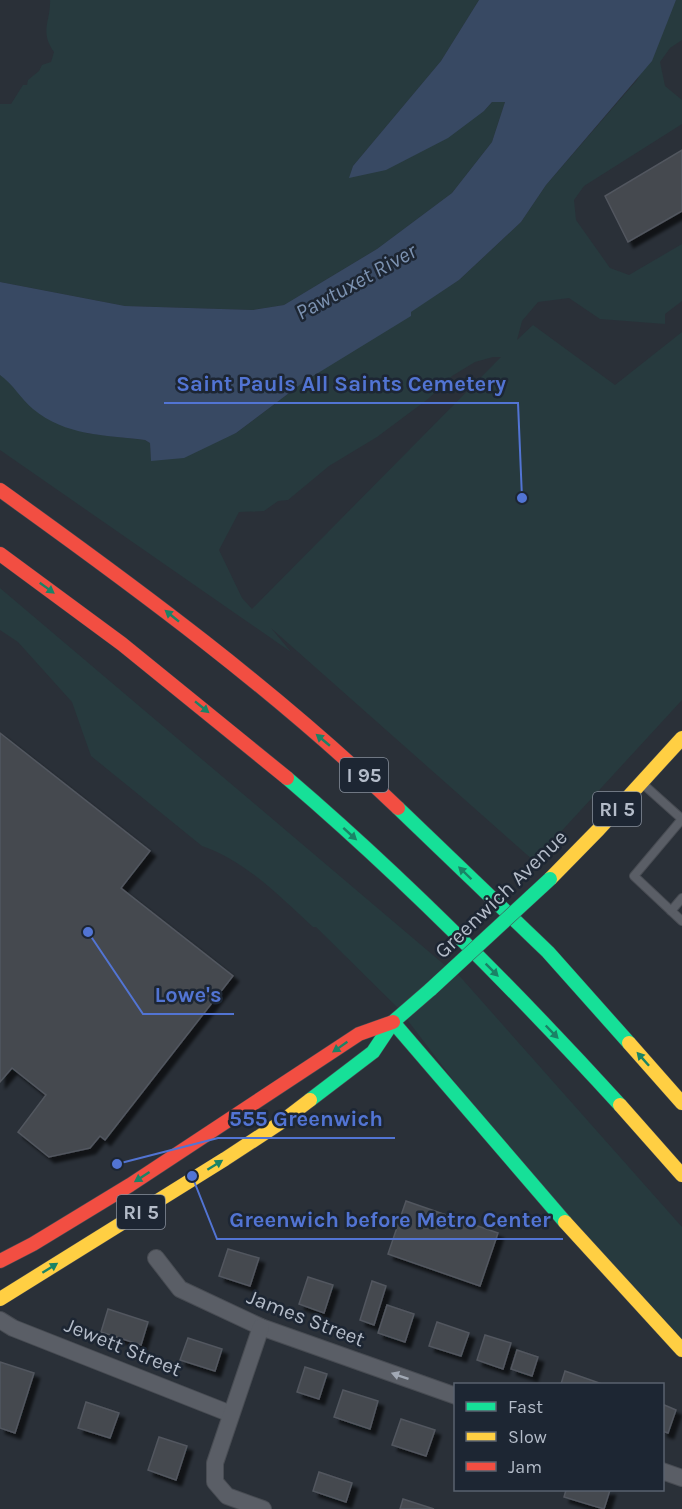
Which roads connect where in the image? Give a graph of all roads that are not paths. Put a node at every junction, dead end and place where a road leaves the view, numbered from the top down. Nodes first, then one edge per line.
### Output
1 (0, 490) edge
2 (0, 554) edge
3 (682, 738) edge
4 (641, 783) junction
5 (682, 819) edge
6 (682, 898) edge
7 (671, 911) junction
8 (682, 921) edge
9 (393, 1022) junction
10 (682, 1103) edge
11 (682, 1174) edge
12 (156, 1258) dead end
13 (0, 1261) edge
14 (0, 1299) edge
15 (0, 1320) edge
16 (261, 1327) junction
17 (682, 1350) edge
18 (454, 1395) edge
19 (231, 1414) junction
20 (664, 1471) edge
21 (682, 1478) edge
22 (263, 1509) edge

10 -> 1 main road, I 95
2 -> 11 main road, I 95
3 - 4 main road, Greenwich Avenue / RI 5
4 - 5 lane
4 - 9 main road, Greenwich Avenue / RI 5, bridge
5 - 7 lane
6 - 7 lane
7 - 8 lane
9 -> 13 main road, Greenwich Avenue / RI 5
14 -> 9 main road, Greenwich Avenue / RI 5
9 - 17 main road
12 - 16 street, James Street
15 - 19 street, Jewett Street
18 -> 16 street, James Street
16 - 19 street
19 - 22 street
20 - 21 street

